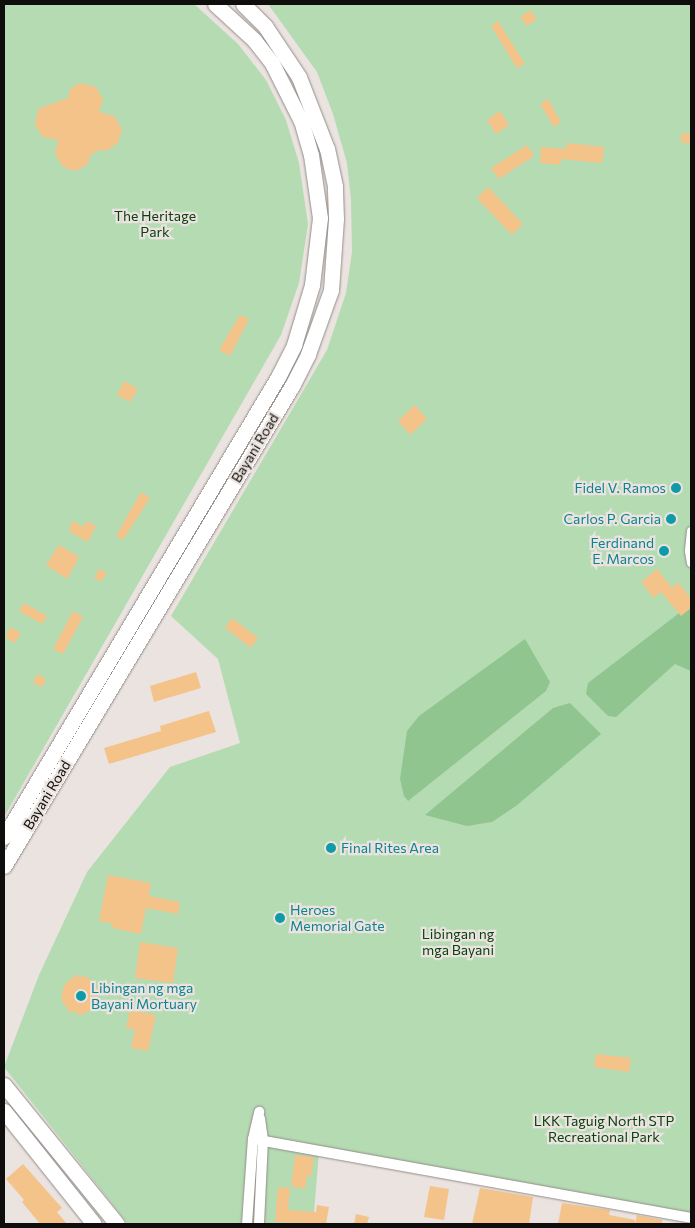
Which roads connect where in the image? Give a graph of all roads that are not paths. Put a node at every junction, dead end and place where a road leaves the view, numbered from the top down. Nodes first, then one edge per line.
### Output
1 (215, 4) edge
2 (243, 4) edge
3 (229, 18) junction
4 (335, 186) junction
5 (317, 187) junction
6 (691, 531) edge
7 (691, 563) edge
8 (4, 837) edge
9 (4, 866) edge
10 (4, 1085) edge
11 (4, 1111) edge
12 (258, 1140) junction
13 (691, 1218) edge
14 (94, 1224) edge
15 (117, 1224) edge
16 (246, 1224) edge
17 (259, 1224) edge

1 - 3 main road, Bayani Road
2 - 3 street
2 - 4 main road, Bayani Road
3 - 5 main road, Bayani Road
4 - 5 street
4 - 9 main road, Bayani Road
5 - 8 main road, Bayani Road
6 - 7 street
10 - 15 main road
11 - 14 main road
12 - 13 street
12 - 16 street
12 - 17 street

